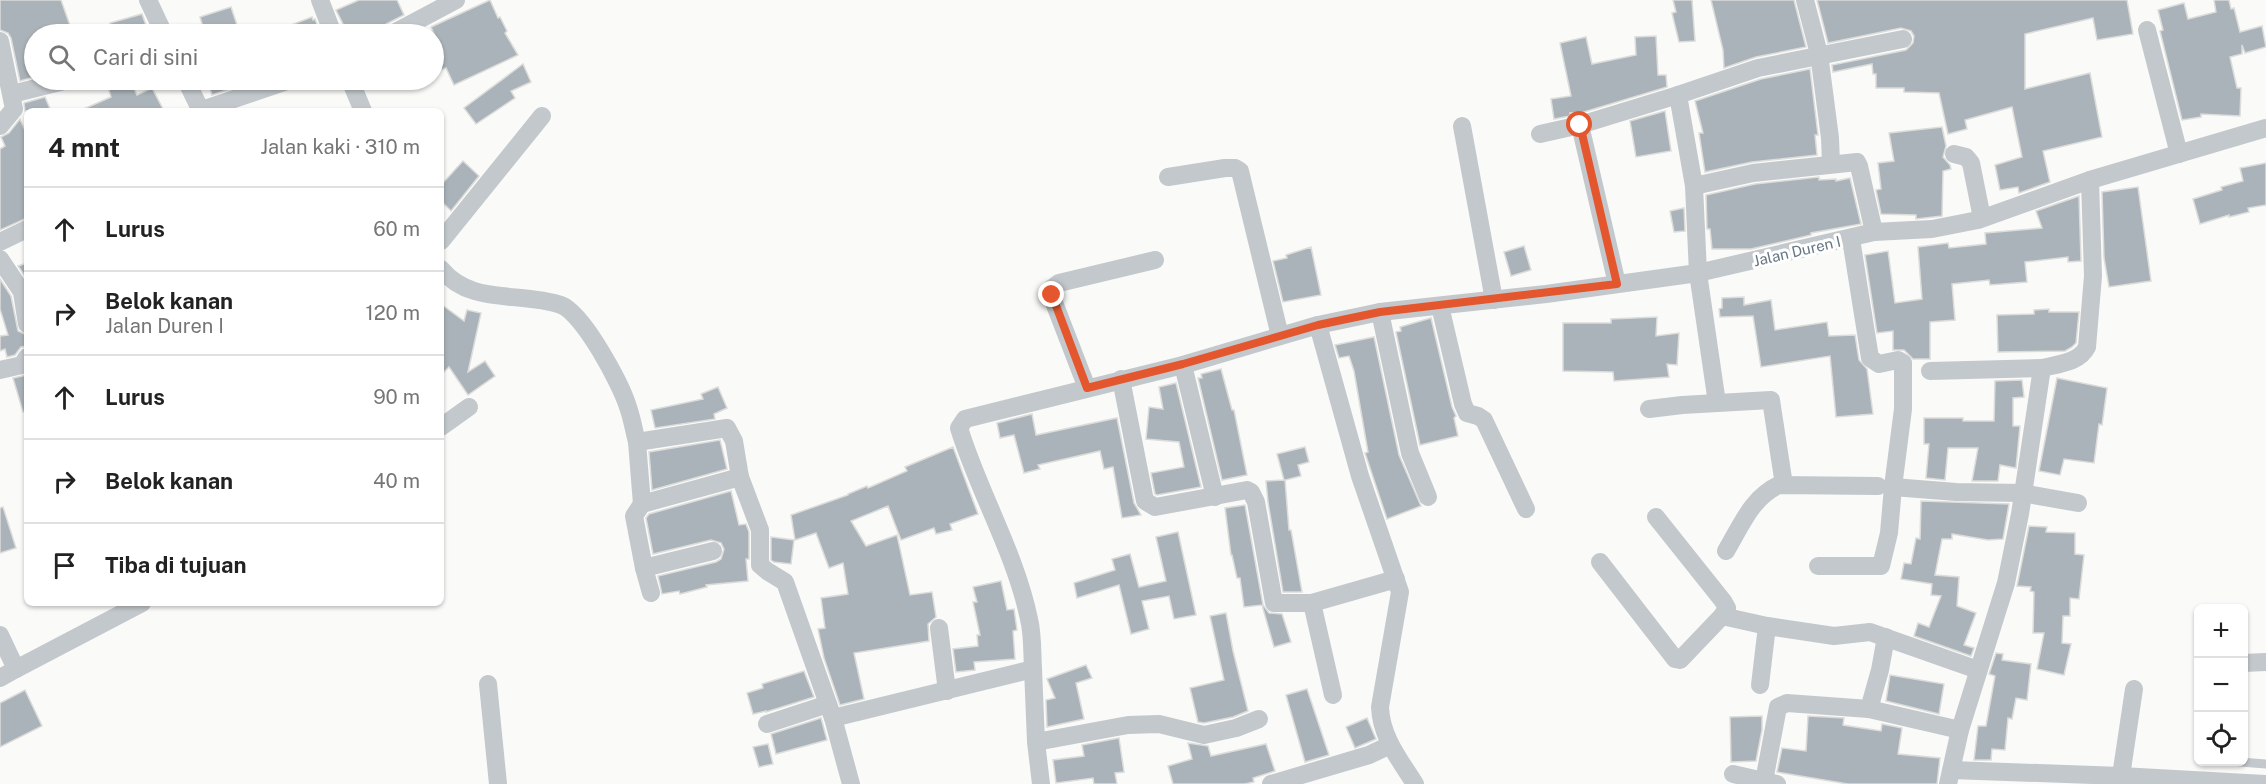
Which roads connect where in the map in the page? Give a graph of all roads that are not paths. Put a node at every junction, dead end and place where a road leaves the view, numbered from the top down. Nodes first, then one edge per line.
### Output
1 (148, 0) edge
2 (320, 0) edge
3 (456, 0) edge
4 (1805, 0) edge
5 (159, 24) edge
6 (329, 24) edge
7 (411, 24) edge
8 (2147, 30) dead end
9 (1903, 39) dead end
10 (0, 41) edge
11 (1819, 54) junction
12 (28, 90) edge
13 (191, 90) edge
14 (261, 90) edge
15 (354, 90) edge
16 (12, 94) junction
17 (1678, 95) junction
18 (199, 108) edge
19 (209, 108) edge
20 (362, 108) edge
21 (542, 116) dead end
22 (1580, 125) junction
23 (0, 126) edge
24 (1462, 126) dead end
25 (2266, 128) edge
26 (1540, 134) dead end
27 (1954, 154) dead end
28 (2179, 154) junction
29 (1830, 163) junction
30 (1168, 177) dead end
31 (2090, 180) junction
32 (1694, 186) junction
33 (1982, 218) junction
34 (24, 230) edge
35 (1874, 232) junction
36 (444, 237) edge
37 (1851, 239) junction
38 (0, 242) edge
39 (0, 259) edge
40 (1155, 260) dead end
41 (444, 273) edge
42 (1698, 273) junction
43 (1617, 284) junction
44 (1494, 300) junction
45 (24, 305) edge
46 (1440, 306) junction
47 (1380, 312) junction
48 (1318, 325) junction
49 (1280, 336) junction
50 (24, 362) edge
51 (1183, 364) junction
52 (2042, 368) junction
53 (0, 370) edge
54 (1930, 371) dead end
55 (1121, 379) junction
56 (1087, 388) junction
57 (1717, 403) junction
58 (470, 407) dead end
59 (1649, 409) dead end
60 (444, 425) edge
61 (637, 442) junction
62 (740, 477) junction
63 (1784, 485) junction
64 (1886, 487) junction
65 (2022, 493) junction
66 (1215, 497) junction
67 (1428, 497) dead end
68 (2078, 503) dead end
69 (642, 504) junction
70 (1526, 508) dead end
71 (1656, 517) dead end
72 (713, 551) dead end
73 (1726, 551) dead end
74 (1600, 562) dead end
75 (1818, 566) dead end
76 (644, 568) junction
77 (1396, 579) junction
78 (651, 593) dead end
79 (1312, 603) junction
80 (136, 606) edge
81 (1722, 616) junction
82 (1767, 626) junction
83 (939, 628) dead end
84 (0, 635) edge
85 (1886, 637) junction
86 (2266, 662) edge
87 (2248, 663) edge
88 (16, 669) junction
89 (1033, 669) junction
90 (1978, 670) junction
91 (0, 678) edge
92 (488, 684) dead end
93 (1760, 685) dead end
94 (2134, 689) dead end
95 (947, 691) junction
96 (1333, 695) dead end
97 (1869, 709) junction
98 (831, 711) junction
99 (1259, 719) dead end
100 (767, 724) dead end
101 (1960, 730) junction
102 (1036, 741) junction
103 (1390, 745) junction
104 (2248, 763) edge
105 (2266, 764) edge
106 (1733, 774) dead end
107 (2121, 776) junction
108 (1950, 777) edge
109 (1771, 783) edge
110 (498, 784) edge
111 (850, 784) edge
112 (1041, 784) edge
113 (1271, 784) edge
114 (1415, 784) edge
115 (2265, 784) edge

1 - 5 street
2 - 6 street
3 - 7 street
4 - 11 street
8 - 28 street
9 - 11 street
10 - 16 street
11 - 17 street
11 - 29 street
12 - 16 street
13 - 18 street
14 - 19 street
15 - 20 street
16 - 23 street
17 - 22 street
17 - 32 street
21 - 36 street
22 - 26 street
22 - 43 street
24 - 44 street
25 - 28 street, Jalan Duren I
27 - 33 street
28 - 31 street, Jalan Duren I
29 - 32 street
29 - 35 street
30 - 49 street
31 - 33 street, Jalan Duren I
31 - 52 street
32 - 42 street
33 - 35 street, Jalan Duren I
34 - 38 street
35 - 37 street, Jalan Duren I
37 - 42 street, Jalan Duren I
37 - 64 street
39 - 45 street
40 - 56 street
41 - 61 street
42 - 43 street, Jalan Duren I
42 - 57 street
43 - 44 street, Jalan Duren I
44 - 46 street, Jalan Duren I
46 - 47 street, Jalan Duren I
46 - 70 street
47 - 48 street, Jalan Duren I
47 - 67 street
48 - 49 street, Jalan Duren I
48 - 77 street
49 - 51 street, Jalan Duren I
50 - 53 street
51 - 55 street, Jalan Duren I
51 - 66 street
52 - 54 street
52 - 65 street
55 - 56 street, Jalan Duren I
55 - 66 street
56 - 89 street, Jalan Duren I
57 - 59 street
57 - 63 street
58 - 60 street
61 - 62 street
61 - 69 street
62 - 69 street
62 - 98 street
63 - 64 street
63 - 73 street
64 - 65 street
64 - 75 street
65 - 68 street
65 - 90 street
66 - 79 street
69 - 76 street
71 - 81 street
72 - 76 street
74 - 81 street
76 - 78 street
77 - 79 street
77 - 103 street
79 - 96 street
80 - 88 street
81 - 82 street
82 - 85 street
82 - 93 street
83 - 95 street
84 - 88 street
85 - 90 street
85 - 97 street
86 - 87 street
88 - 91 street
89 - 95 street
89 - 102 street
90 - 101 street
92 - 110 street
94 - 107 street
95 - 98 street
97 - 101 street
97 - 109 street
98 - 100 street
98 - 111 street
99 - 102 street
101 - 108 street
102 - 112 street
103 - 113 street
103 - 114 street
104 - 105 lane
106 - 109 street
107 - 108 street
107 - 115 street

